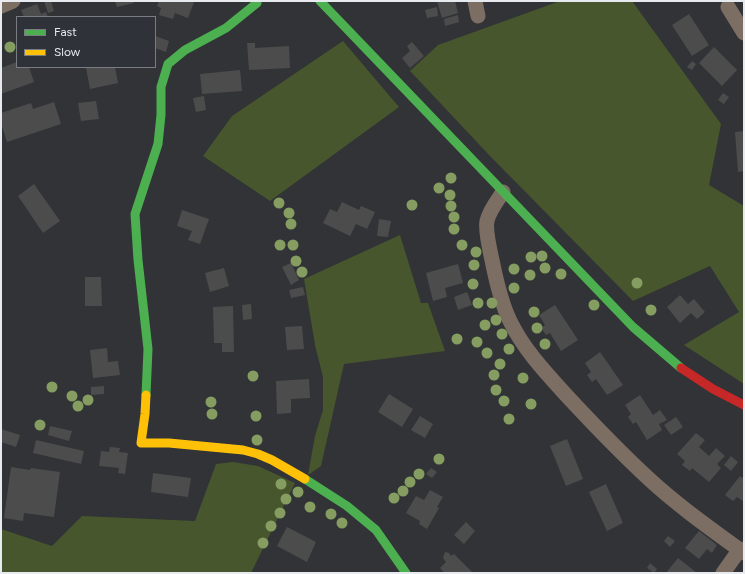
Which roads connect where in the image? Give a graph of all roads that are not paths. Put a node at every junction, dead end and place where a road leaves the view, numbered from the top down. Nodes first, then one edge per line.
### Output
1 (13, 1) edge
2 (320, 1) edge
3 (475, 1) edge
4 (257, 2) edge
5 (1, 6) edge
6 (728, 7) dead end
7 (478, 16) dead end
8 (744, 33) edge
9 (503, 192) junction
10 (744, 405) edge
11 (742, 551) edge
12 (406, 573) edge
13 (723, 573) edge

1 - 5 street
2 - 9 street
3 - 7 street
4 - 12 street
6 - 8 street
9 - 10 street
9 - 11 street
11 - 13 street

